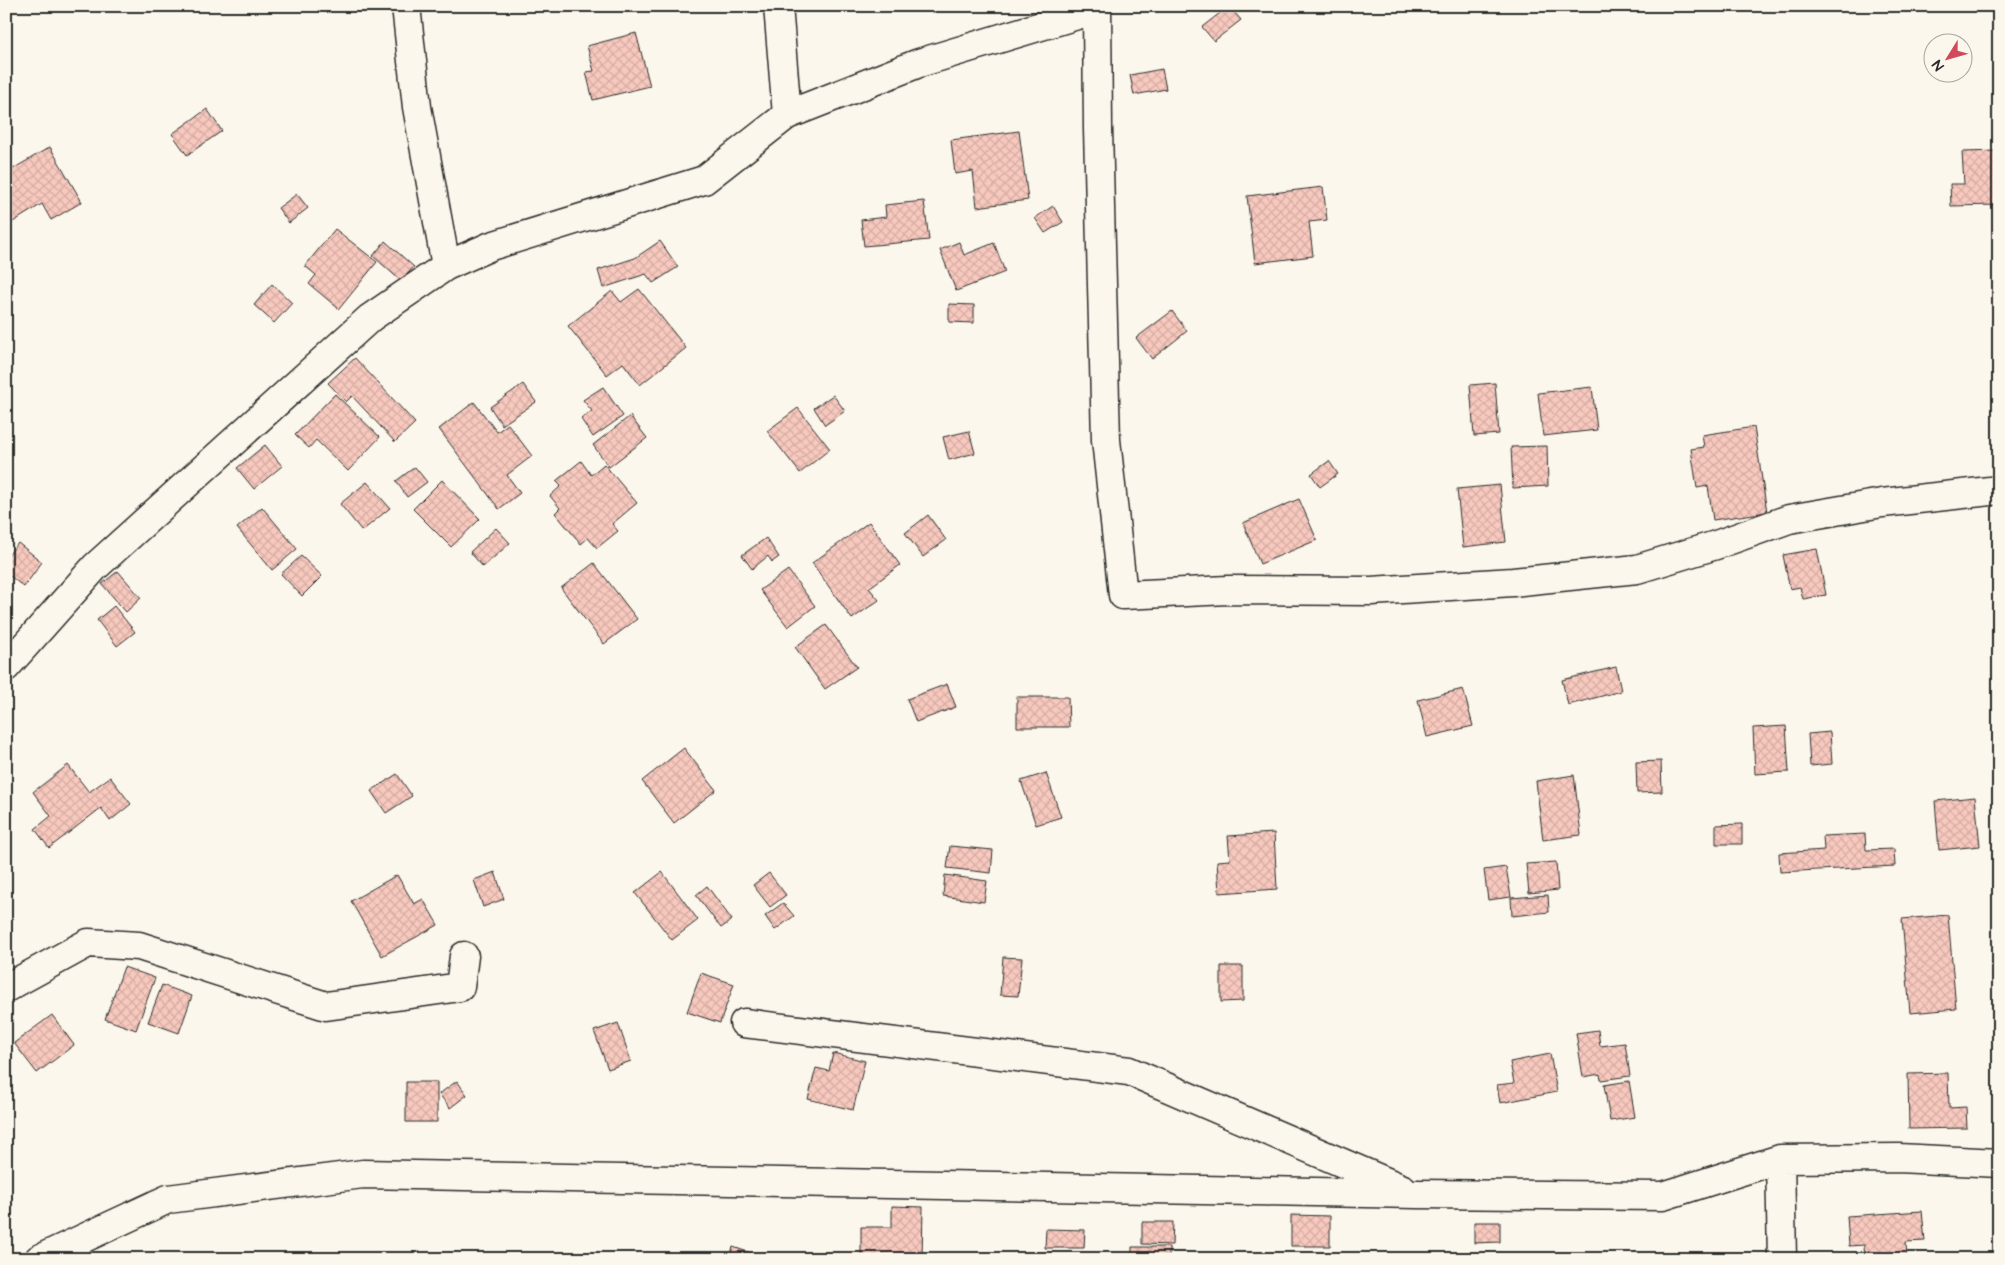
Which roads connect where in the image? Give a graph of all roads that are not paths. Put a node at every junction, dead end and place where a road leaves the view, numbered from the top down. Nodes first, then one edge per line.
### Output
1 (406, 6) edge
2 (778, 6) edge
3 (1097, 8) edge
4 (788, 115) junction
5 (446, 266) junction
6 (1999, 490) edge
7 (6, 667) edge
8 (464, 956) dead end
9 (6, 988) edge
10 (744, 1023) dead end
11 (1780, 1159) junction
12 (1999, 1163) edge
13 (1416, 1194) junction
14 (39, 1259) edge
15 (1782, 1259) edge

1 - 5 street
2 - 4 street
3 - 4 street
3 - 6 street
4 - 5 street
5 - 7 street
8 - 9 street
10 - 13 street
11 - 12 street
11 - 13 street
11 - 15 street
13 - 14 street

